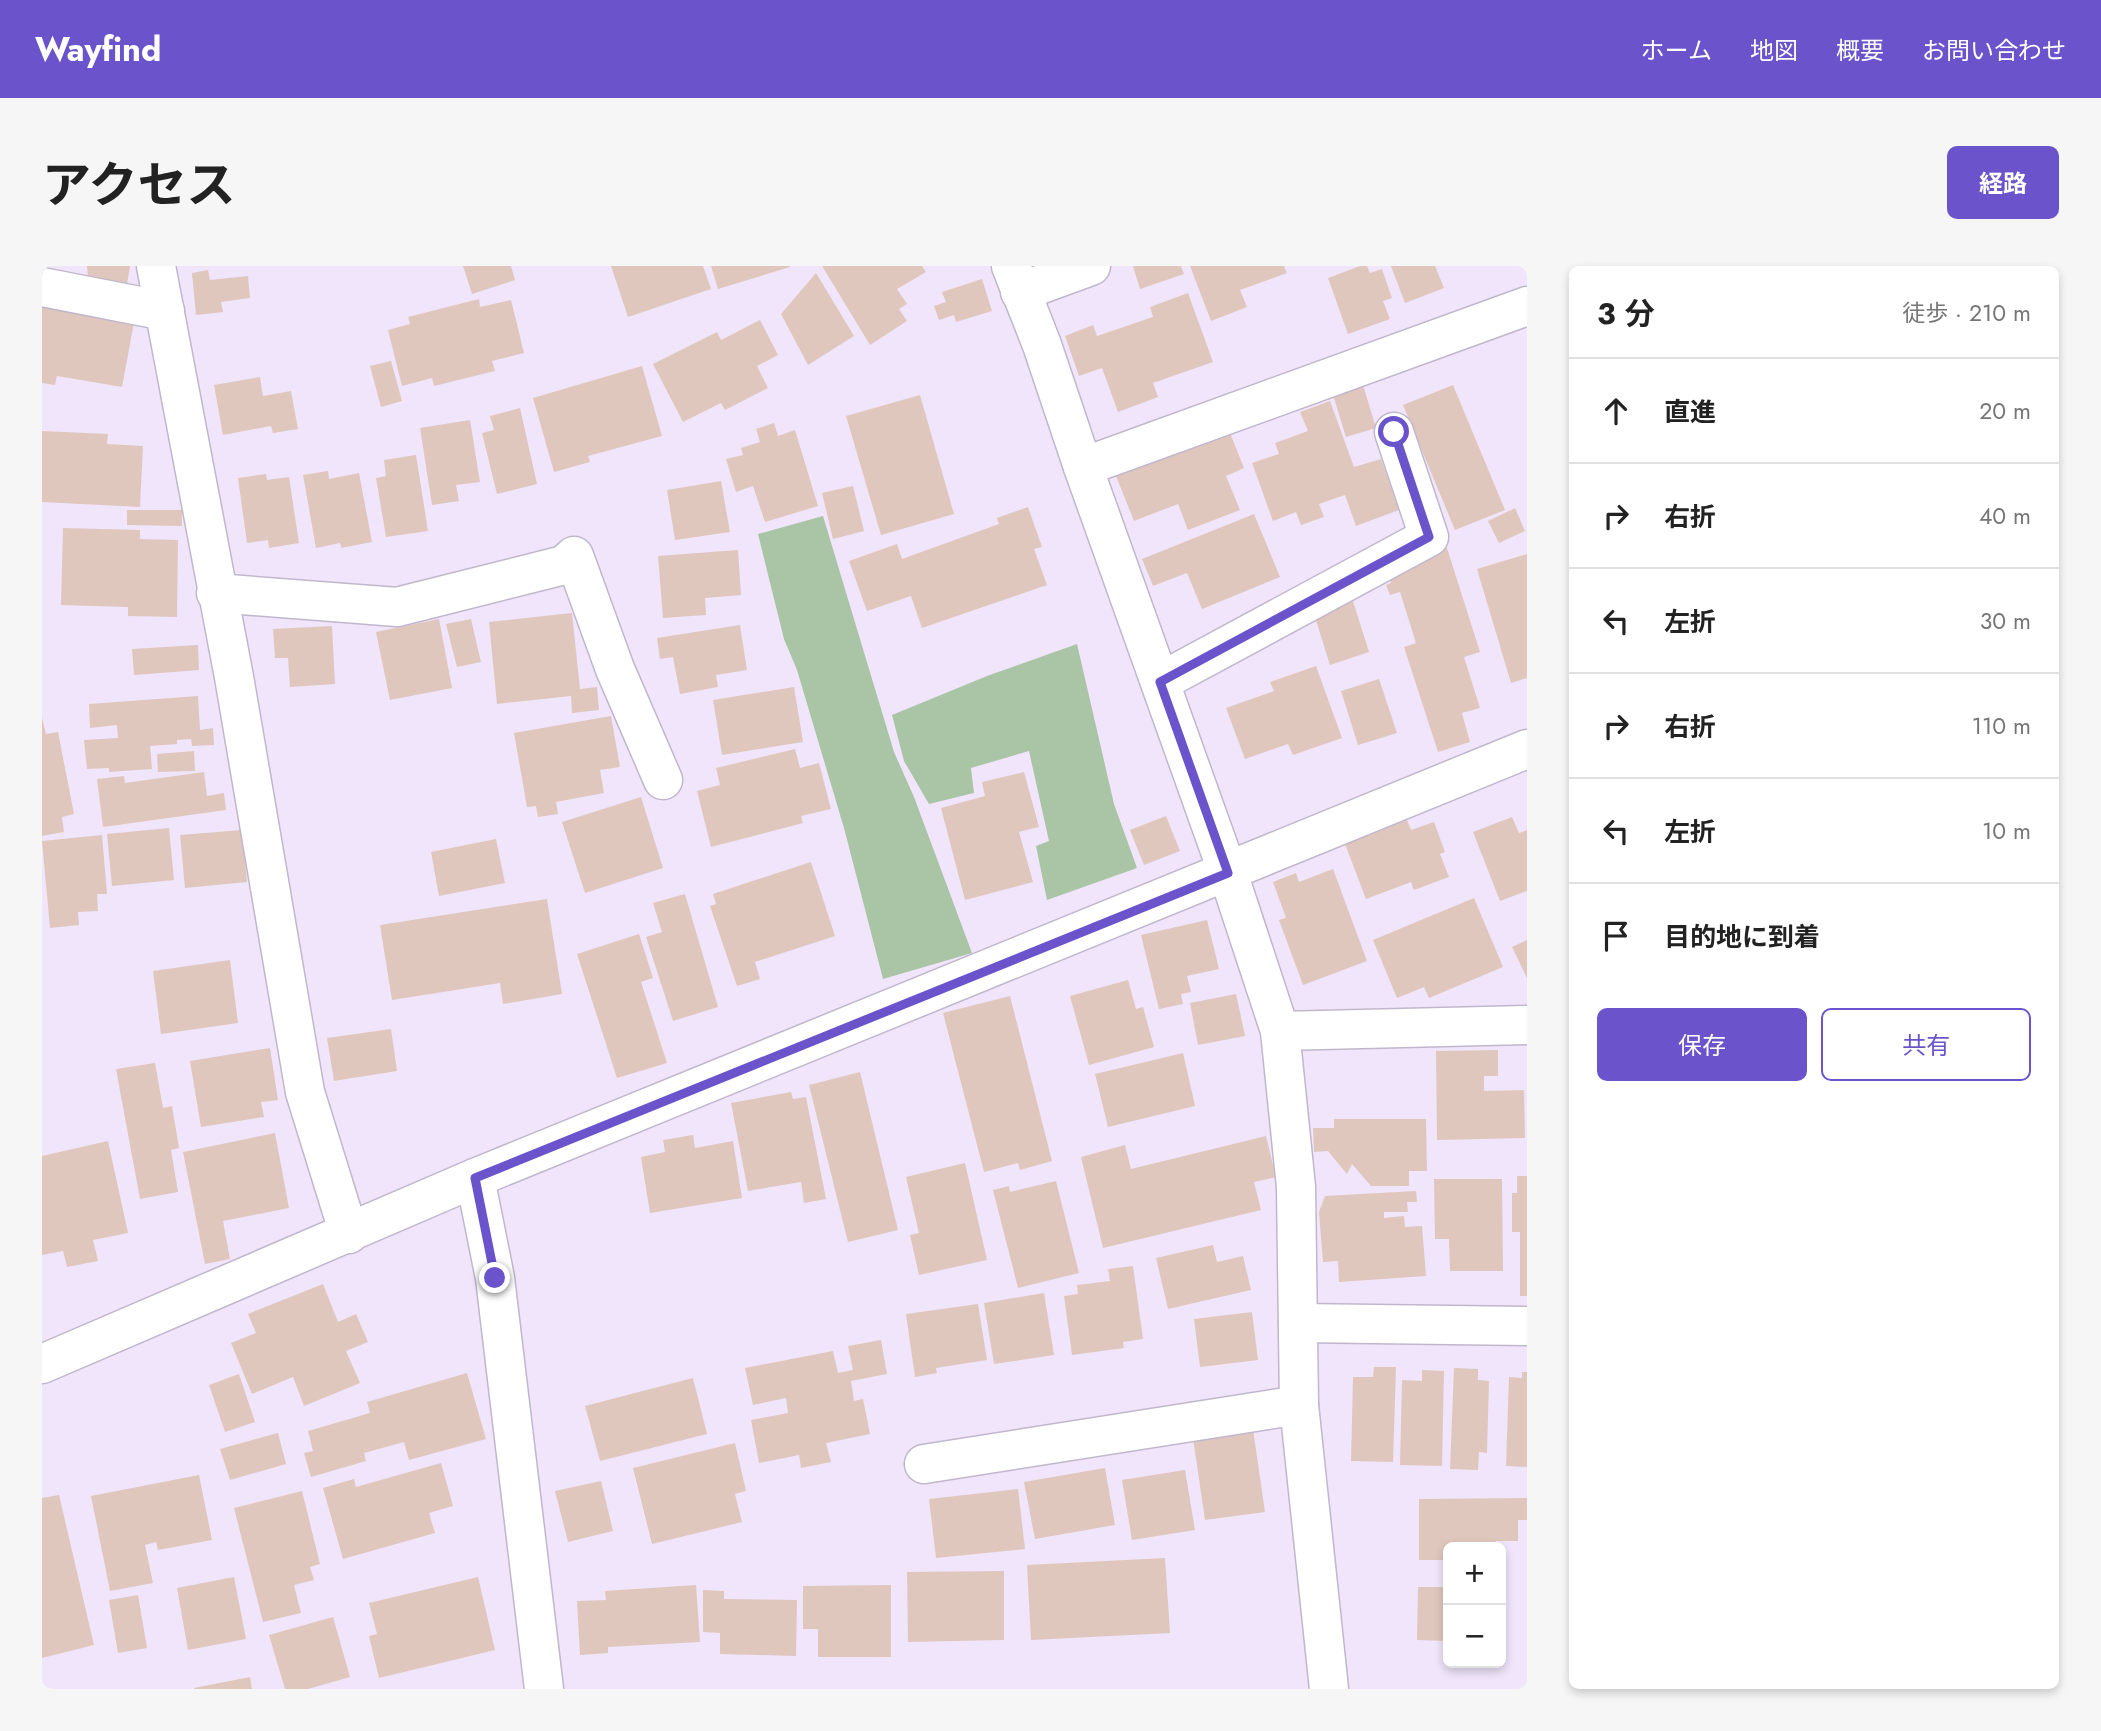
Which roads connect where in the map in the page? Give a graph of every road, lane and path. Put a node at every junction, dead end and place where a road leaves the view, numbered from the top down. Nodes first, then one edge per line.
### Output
1 (156, 266) edge
2 (1091, 266) edge
3 (1016, 279) edge
4 (42, 287) edge
5 (1527, 306) edge
6 (165, 311) junction
7 (1394, 432) dead end
8 (1083, 467) junction
9 (216, 593) junction
10 (1160, 682) junction
11 (1527, 749) edge
12 (663, 780) dead end
13 (1228, 873) junction
14 (1527, 1024) edge
15 (1280, 1031) junction
16 (475, 1178) junction
17 (349, 1234) junction
18 (1298, 1323) junction
19 (1527, 1326) edge
20 (42, 1364) edge
21 (1299, 1405) junction
22 (924, 1464) dead end
23 (544, 1689) edge
24 (1329, 1689) edge

1 - 6 street
2 - 3 street
3 - 8 street
4 - 6 street
5 - 8 street
6 - 9 street
7 - 10 street
8 - 10 street
9 - 12 street
9 - 17 street
10 - 13 street
11 - 13 street
13 - 15 street
13 - 16 street
14 - 15 street
15 - 18 street
16 - 17 street
16 - 23 street
17 - 20 street
18 - 19 street
18 - 21 street
21 - 22 street
21 - 24 street

